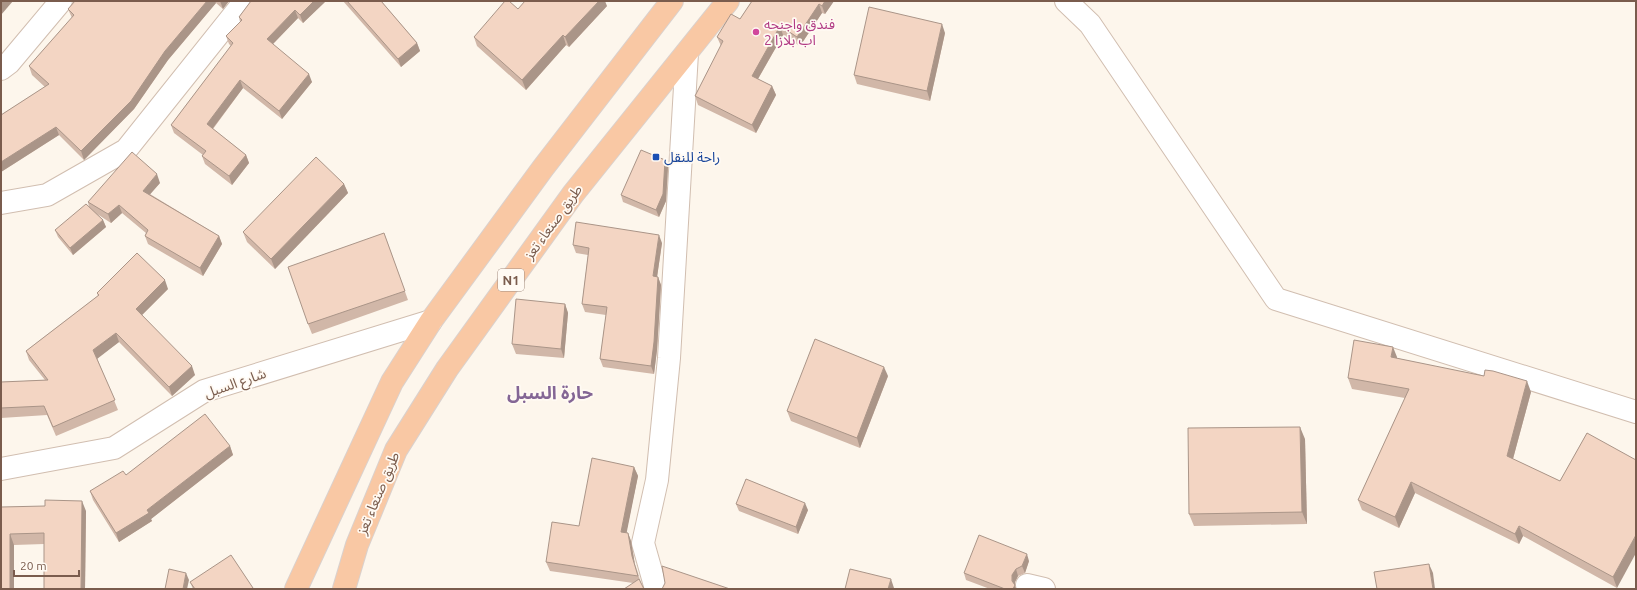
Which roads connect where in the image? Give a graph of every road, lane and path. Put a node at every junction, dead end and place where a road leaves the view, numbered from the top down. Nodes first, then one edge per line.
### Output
1 (61, 1) edge
2 (245, 1) edge
3 (672, 1) edge
4 (728, 1) edge
5 (1066, 1) edge
6 (687, 53) junction
7 (1, 69) edge
8 (1, 203) edge
9 (431, 321) junction
10 (1636, 412) edge
11 (1, 469) edge
12 (296, 589) edge
13 (344, 589) edge
14 (656, 589) edge

1 - 7 street
2 - 8 street
3 - 9 highway
4 - 6 highway, طريق صنعاء تعز / N1
5 - 10 street
6 - 13 highway, طريق صنعاء تعز / N1
6 - 14 street
9 - 11 street, شارع السبل
9 - 12 highway

